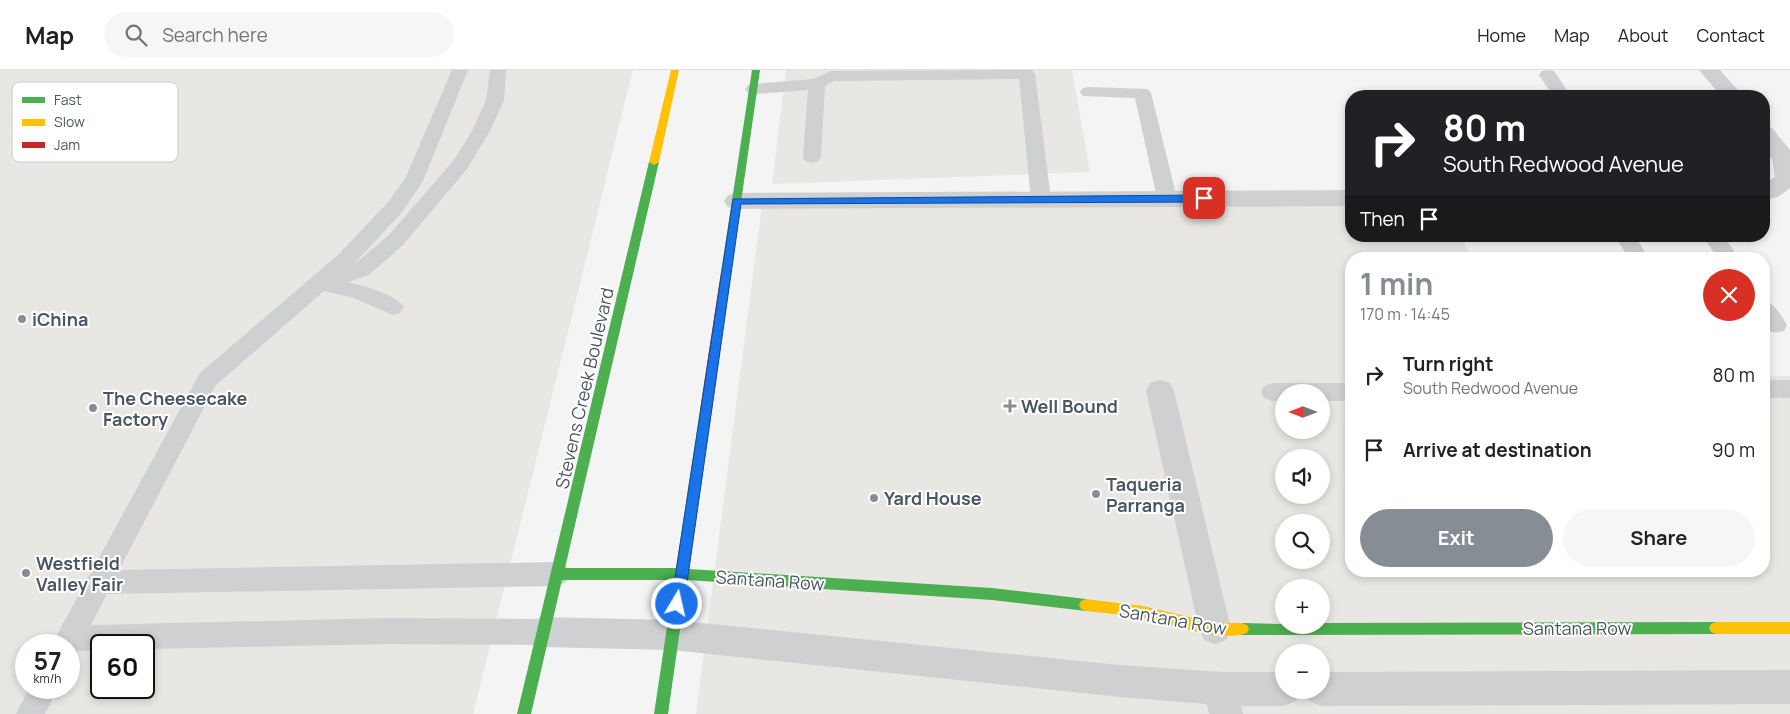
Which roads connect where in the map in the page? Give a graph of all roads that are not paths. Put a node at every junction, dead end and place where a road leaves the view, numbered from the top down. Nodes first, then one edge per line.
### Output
1 (460, 70) edge
2 (498, 70) edge
3 (675, 70) edge
4 (756, 70) edge
5 (1709, 70) edge
6 (1548, 75) dead end
7 (817, 84) junction
8 (754, 89) junction
9 (1558, 90) edge
10 (1727, 90) edge
11 (1089, 92) dead end
12 (1770, 140) edge
13 (812, 158) dead end
14 (1770, 191) edge
15 (1167, 198) junction
16 (1345, 198) edge
17 (1041, 199) junction
18 (736, 201) junction
19 (321, 282) junction
20 (393, 307) dead end
21 (1770, 389) edge
22 (1790, 389) edge
23 (1160, 391) dead end
24 (1272, 392) dead end
25 (1345, 392) edge
26 (557, 574) junction
27 (682, 574) junction
28 (99, 582) junction
29 (1790, 628) edge
30 (1215, 629) junction
31 (543, 632) junction
32 (72, 634) edge
33 (672, 635) junction
34 (80, 642) edge
35 (1790, 687) edge
36 (1330, 689) edge
37 (1275, 691) edge
38 (38, 699) edge
39 (1223, 702) edge
40 (30, 714) edge
41 (524, 714) edge
42 (661, 714) edge

1 - 19 lane
2 - 19 lane
3 - 26 main road, Stevens Creek Boulevard
4 - 8 main road
5 - 10 street
6 - 9 lane
7 - 8 lane
7 - 13 lane
7 - 17 lane
8 - 18 main road
11 - 15 lane
12 - 14 street
15 - 16 street
15 - 17 street
17 - 18 street
18 - 27 main road
19 - 20 lane
19 - 28 lane
21 - 22 lane
23 - 30 street
24 - 25 lane
26 - 27 main road, Santana Row
26 - 28 lane
26 - 31 main road, Stevens Creek Boulevard
27 - 30 main road, Santana Row
27 - 33 main road
28 - 32 lane
29 - 30 main road, Santana Row
31 - 33 street
31 - 34 lane
31 - 41 main road, Stevens Creek Boulevard
33 - 39 street
33 - 42 main road
35 - 36 street
37 - 39 street
38 - 40 lane

